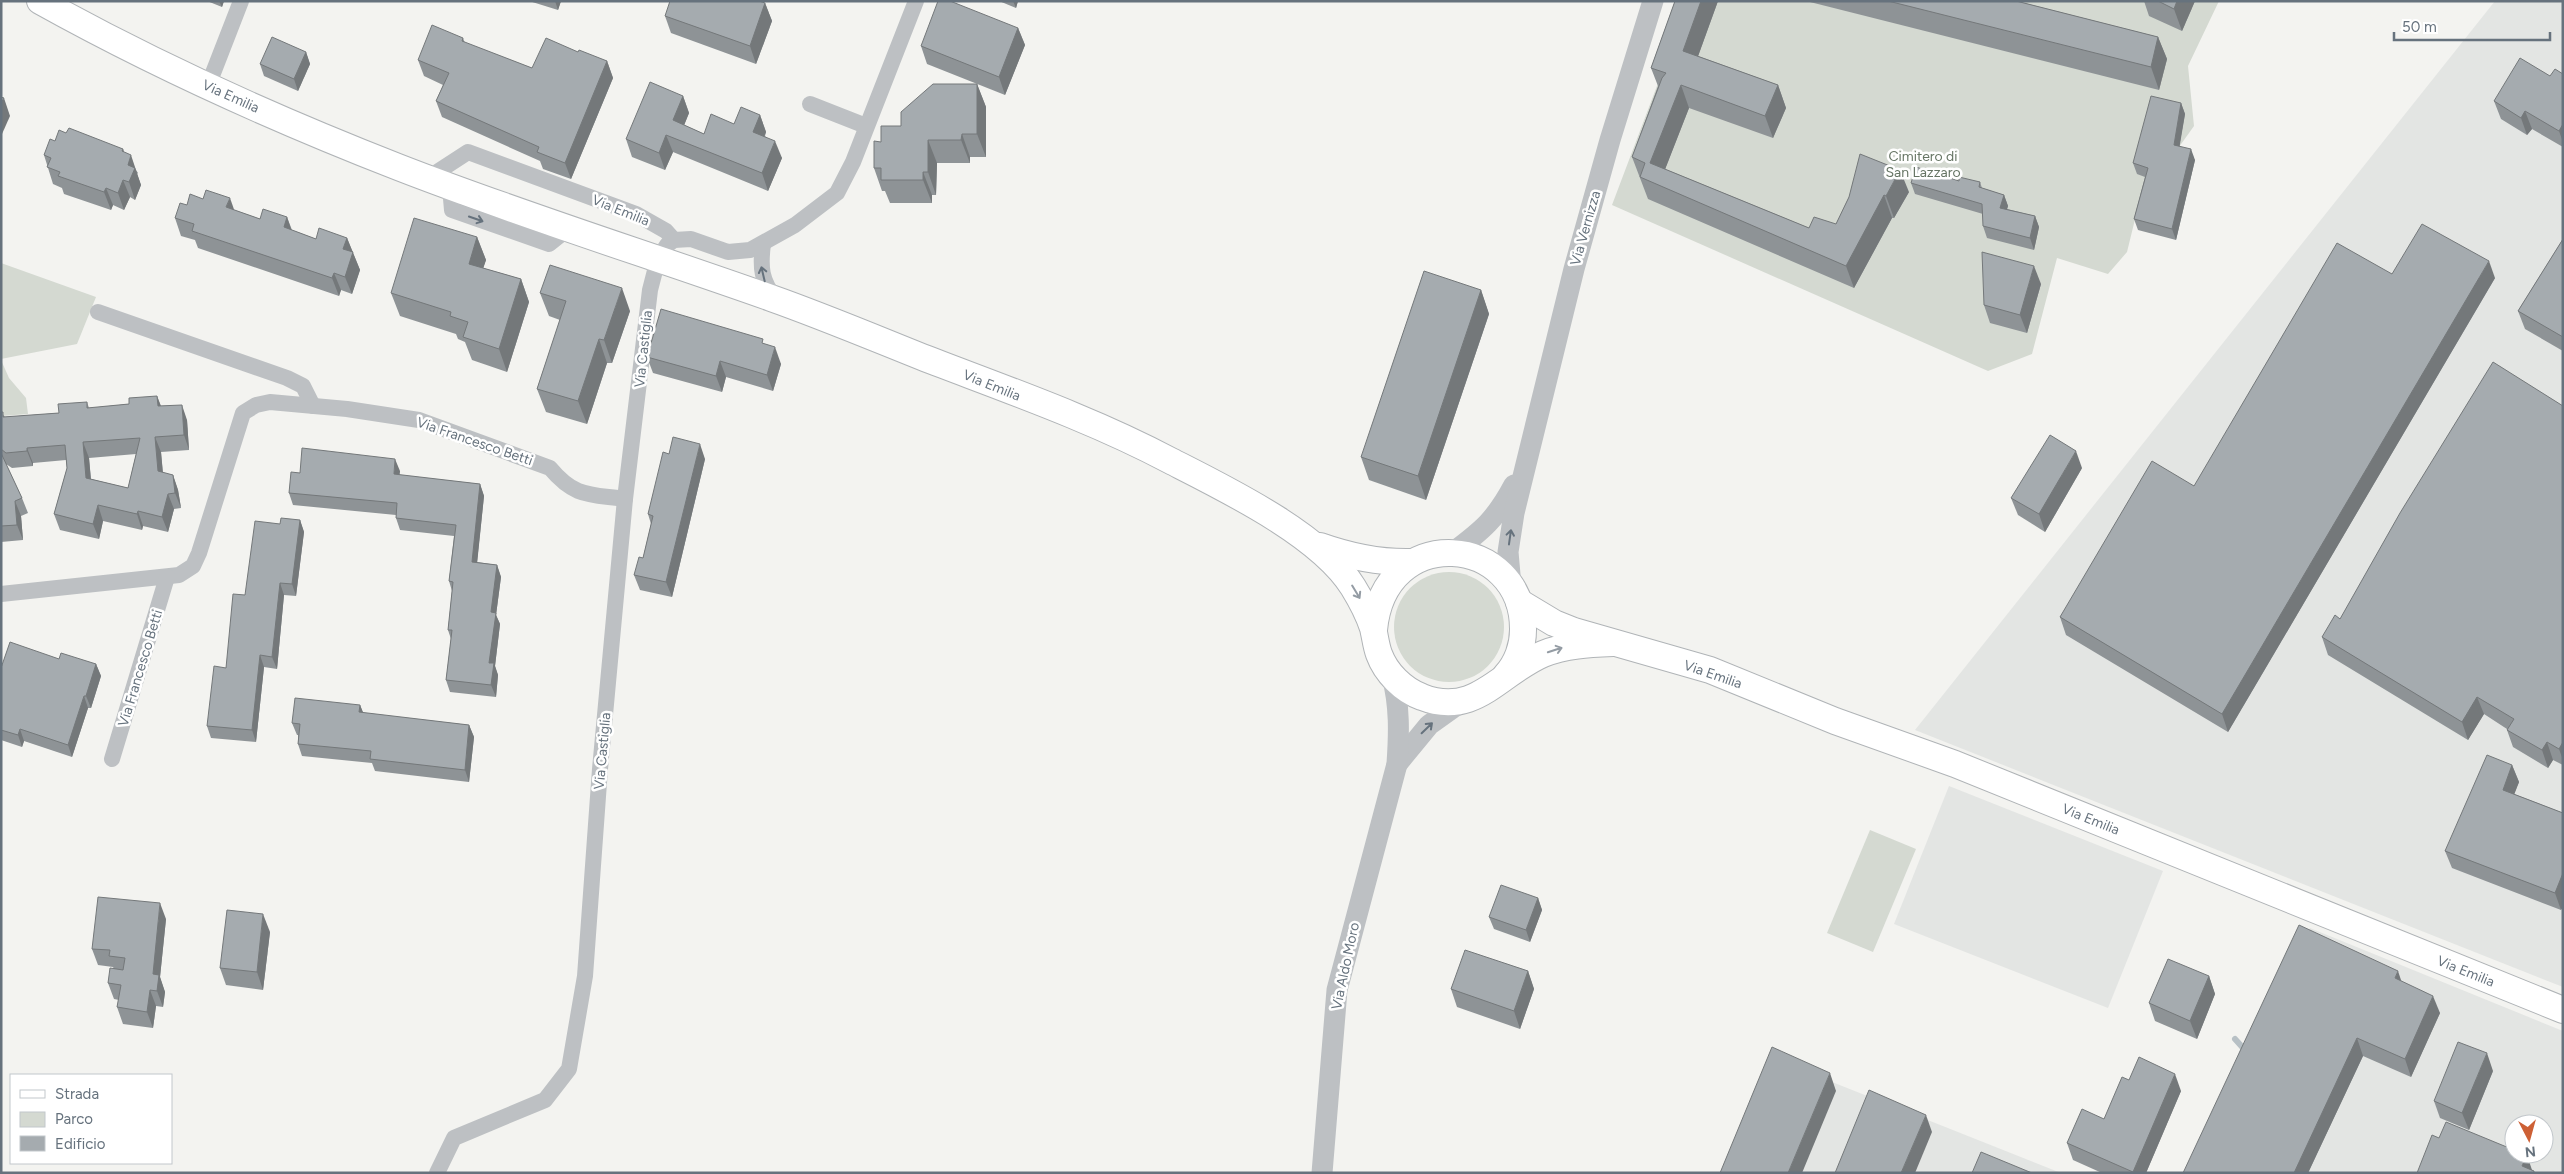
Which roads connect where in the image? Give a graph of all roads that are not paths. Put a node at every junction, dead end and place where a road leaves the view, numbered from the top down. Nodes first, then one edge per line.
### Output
1 (40, 1) edge
2 (241, 1) edge
3 (916, 1) edge
4 (1653, 1) edge
5 (208, 86) junction
6 (810, 104) dead end
7 (866, 126) junction
8 (439, 183) junction
9 (763, 244) junction
10 (666, 249) junction
11 (778, 300) junction
12 (98, 312) dead end
13 (314, 406) junction
14 (1528, 458) junction
15 (625, 498) junction
16 (1312, 543) junction
17 (1452, 553) junction
18 (1412, 562) junction
19 (167, 577) junction
20 (1, 594) edge
21 (1515, 594) junction
22 (1374, 630) junction
23 (1613, 643) junction
24 (1392, 676) junction
25 (1498, 683) junction
26 (1464, 700) junction
27 (112, 759) dead end
28 (1397, 764) junction
29 (2563, 1010) edge
30 (437, 1173) edge
31 (1322, 1173) edge

1 - 5 main road, Via Emilia
2 - 5 street
3 - 7 street, Via Emilia
4 - 14 street, Via Vernizza
5 - 8 main road, Via Emilia
6 - 7 street
7 - 9 street, Via Emilia
8 - 10 main road, Via Emilia
8 - 10 street, Via Emilia
9 - 10 street, Via Emilia
11 -> 9 street
10 - 11 main road, Via Emilia
10 - 15 street, Via Castiglia
11 - 16 main road, Via Emilia
12 - 13 street
13 - 15 street, Via Francesco Betti
13 - 19 street, Via Francesco Betti
14 - 17 street, Via Vernizza
21 -> 14 street, Via Vernizza
15 - 30 street, Via Castiglia
16 - 18 main road, Via Emilia
16 -> 22 main road, Via Emilia
17 - 18 main road, Via Emilia
17 - 21 main road, Via Emilia
18 - 22 main road, Via Emilia
19 - 20 street, Via Francesco Betti
19 - 27 street, Via Francesco Betti
21 - 23 main road, Via Emilia
21 - 25 main road, Via Emilia
22 - 24 main road, Via Emilia
25 -> 23 main road, Via Emilia
23 - 29 main road, Via Emilia
24 - 26 main road, Via Emilia
24 - 28 street, Via Aldo Moro
25 - 26 main road, Via Emilia
28 -> 26 street, Via Aldo Moro
28 - 31 street, Via Aldo Moro

